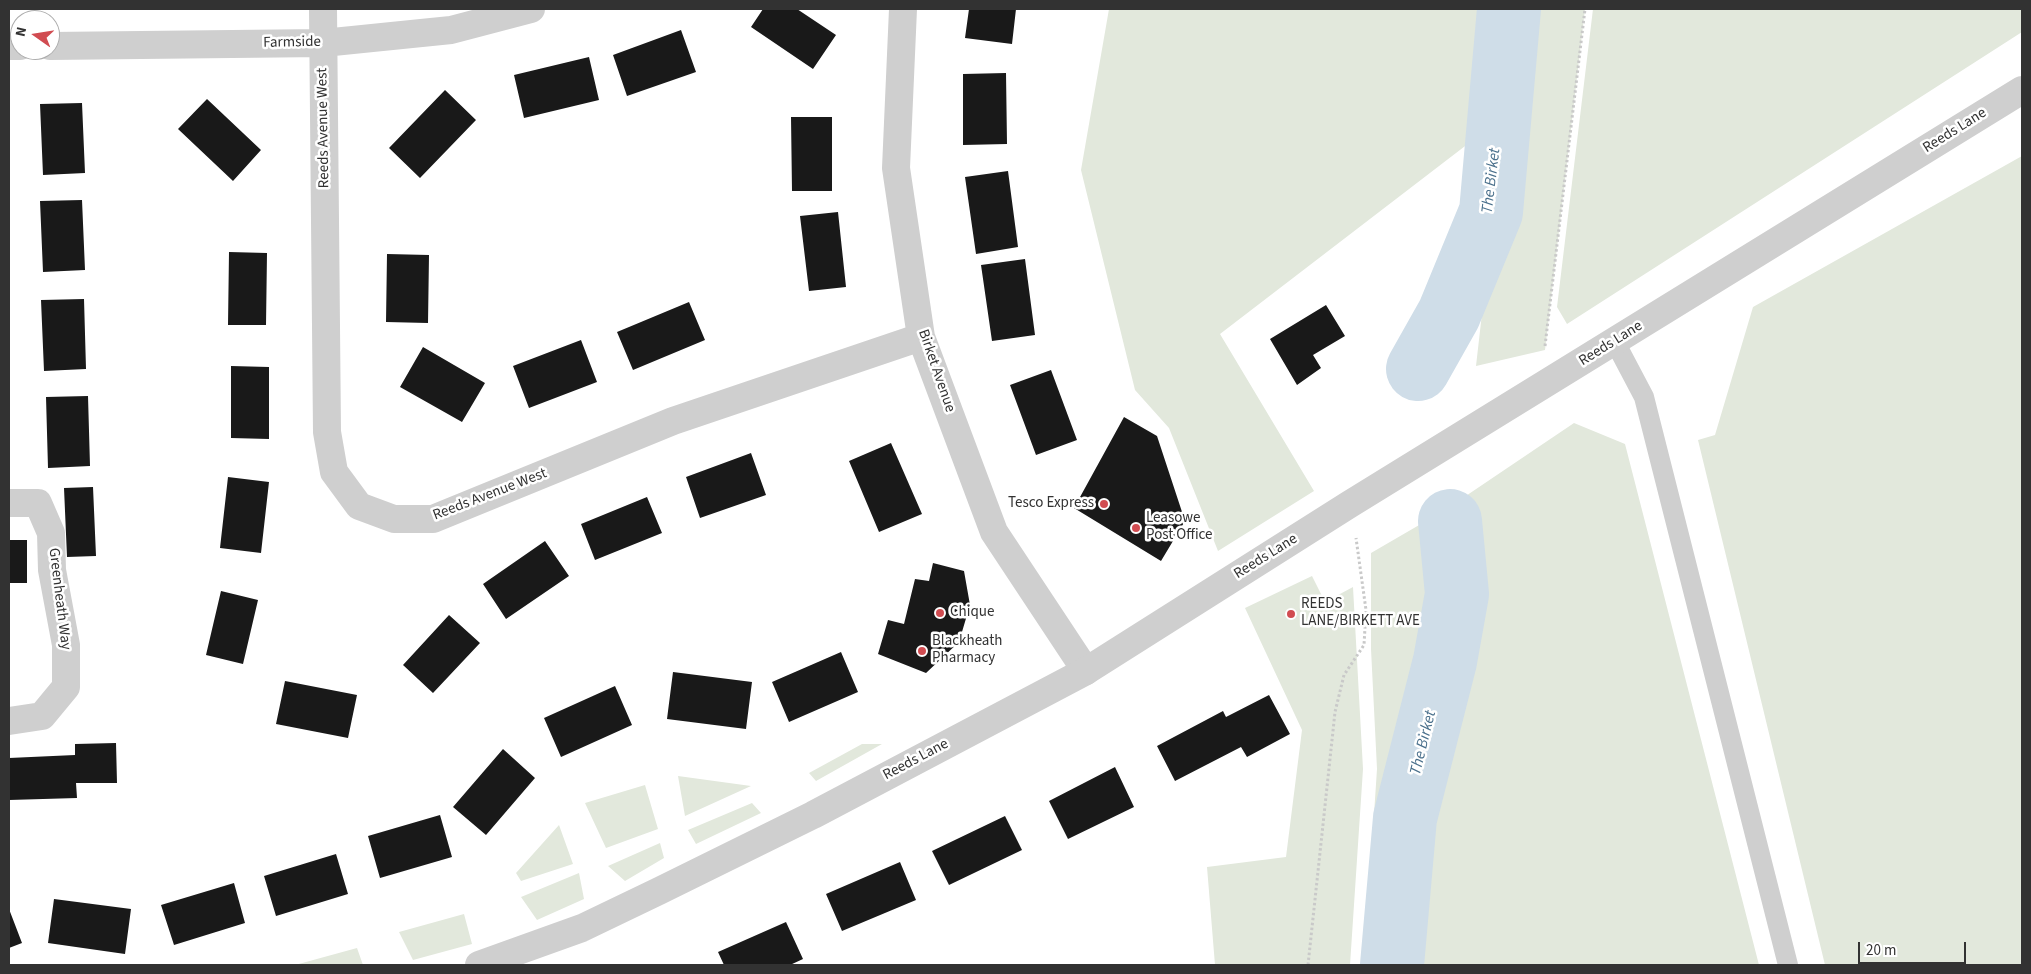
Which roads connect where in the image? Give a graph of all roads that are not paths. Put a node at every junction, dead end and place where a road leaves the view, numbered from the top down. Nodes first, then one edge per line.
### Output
1 (323, 9) edge
2 (530, 9) edge
3 (903, 9) edge
4 (323, 44) junction
5 (60, 46) edge
6 (2022, 90) edge
7 (921, 337) junction
8 (1615, 342) junction
9 (9, 503) edge
10 (1086, 671) junction
11 (9, 721) edge
12 (479, 965) edge
13 (1788, 965) edge

1 - 4 street, Reeds Avenue West
2 - 4 street, Farmside
3 - 7 street, Birket Avenue
4 - 5 street, Farmside
4 - 7 street, Reeds Avenue West
6 - 8 street, Reeds Lane
7 - 10 street, Birket Avenue
8 - 10 street, Reeds Lane
8 - 13 lane
9 - 11 street, Greenheath Way
10 - 12 street, Reeds Lane

